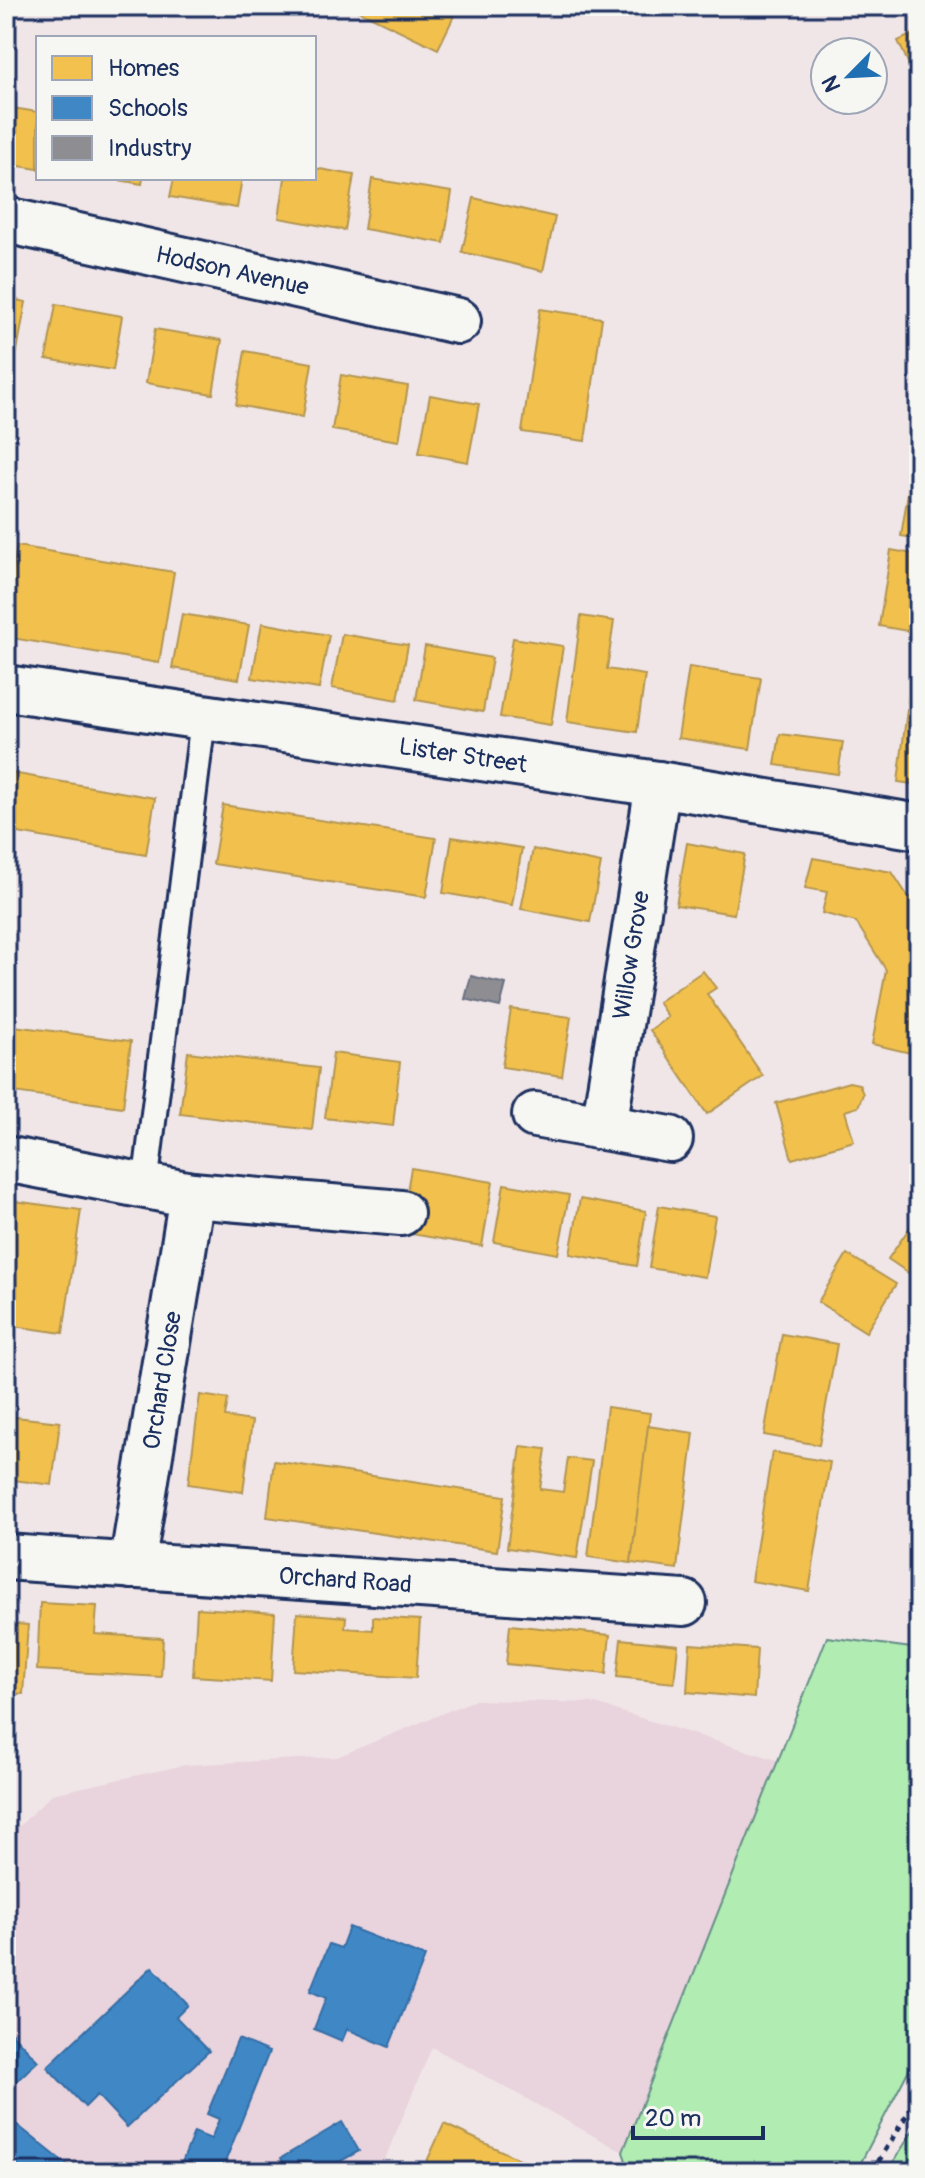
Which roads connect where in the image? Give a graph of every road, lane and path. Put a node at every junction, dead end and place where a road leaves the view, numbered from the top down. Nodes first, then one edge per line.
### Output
1 (6, 220) edge
2 (458, 321) dead end
3 (6, 688) edge
4 (203, 719) junction
5 (658, 784) junction
6 (919, 827) edge
7 (535, 1115) dead end
8 (604, 1127) junction
9 (670, 1139) dead end
10 (6, 1159) edge
11 (145, 1186) junction
12 (192, 1195) junction
13 (401, 1213) dead end
14 (6, 1557) edge
15 (132, 1566) junction
16 (684, 1603) dead end
17 (919, 2095) edge
18 (872, 2172) edge

1 - 2 street, Hodson Avenue
3 - 4 street, Lister Street
4 - 5 street, Lister Street
4 - 11 lane
5 - 6 street, Lister Street
5 - 8 street, Willow Grove
7 - 8 street
8 - 9 street
10 - 11 street
11 - 12 street
12 - 13 street
12 - 15 street, Orchard Close
14 - 15 street, Orchard Road
15 - 16 street, Orchard Road
17 - 18 path

